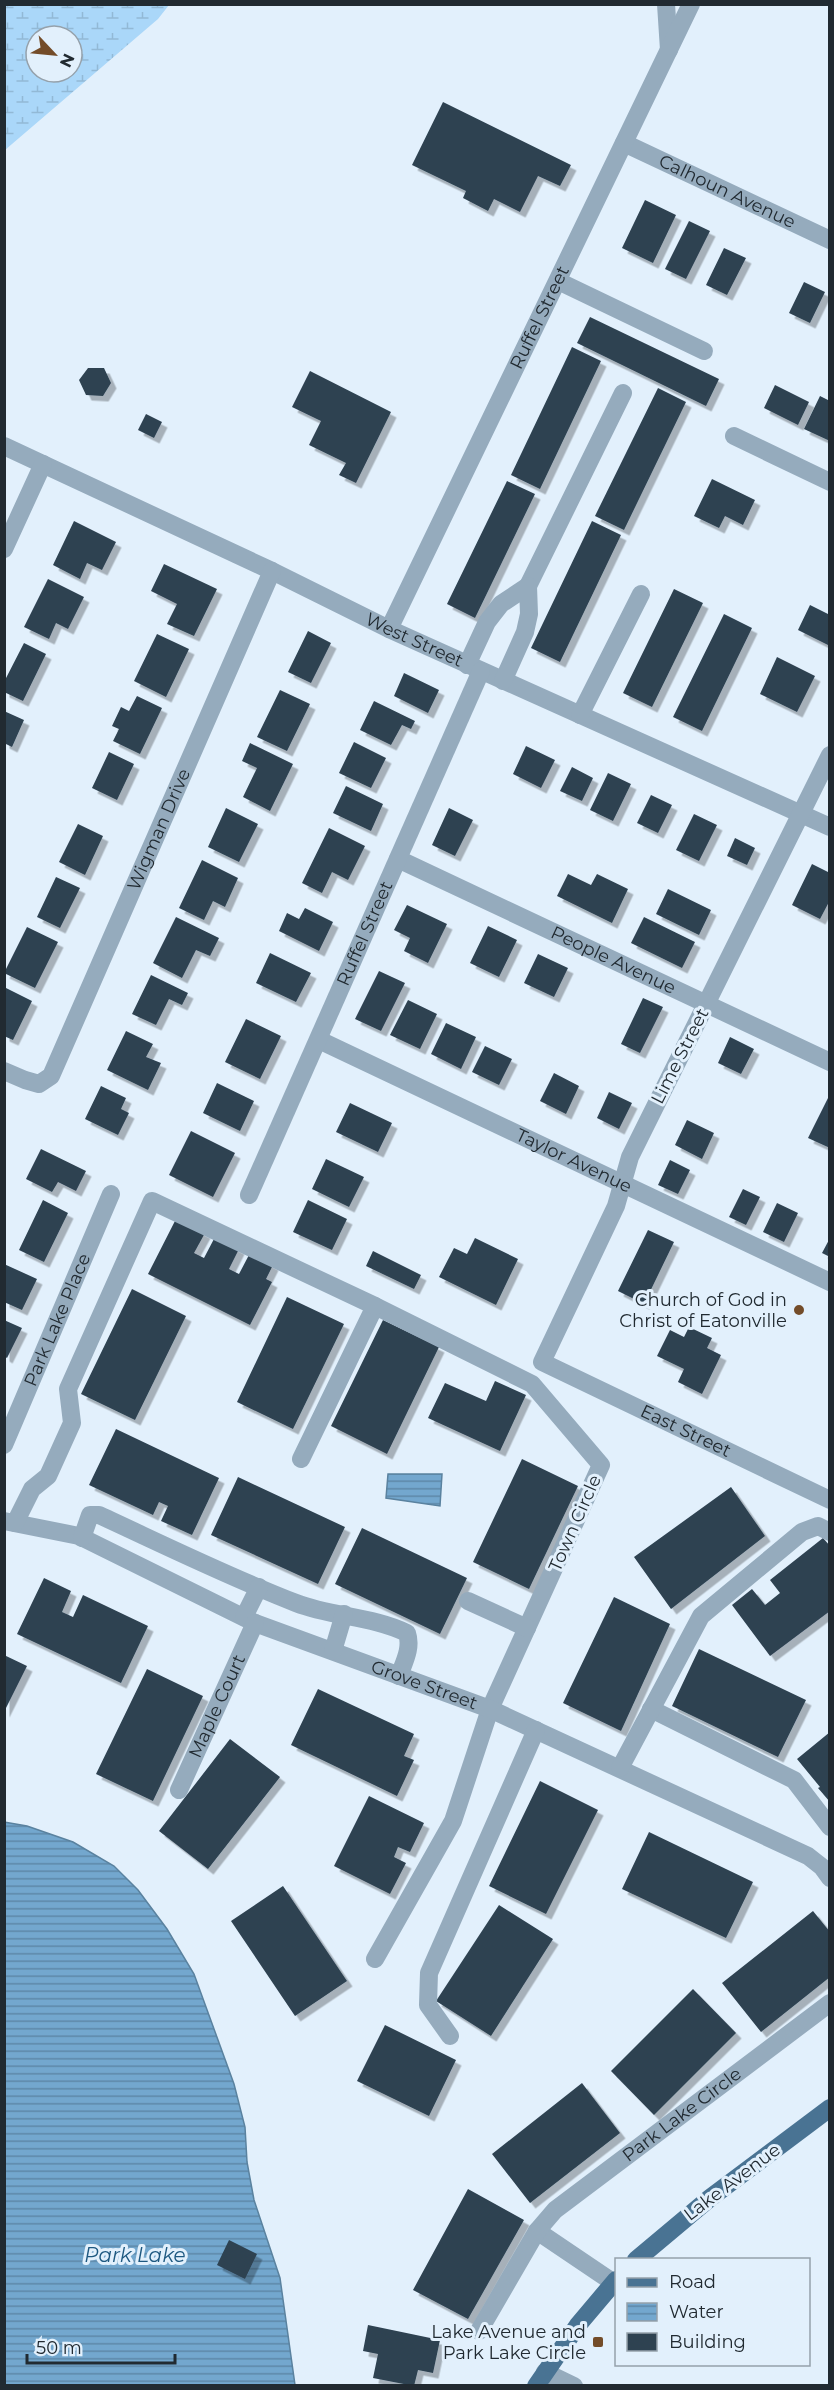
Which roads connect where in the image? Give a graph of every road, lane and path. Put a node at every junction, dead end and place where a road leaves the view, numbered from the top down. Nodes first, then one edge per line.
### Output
1 (666, 4) edge
2 (691, 4) edge
3 (669, 51) junction
4 (624, 143) junction
5 (830, 240) edge
6 (558, 282) junction
7 (704, 351) dead end
8 (623, 393) dead end
9 (734, 436) dead end
10 (4, 446) edge
11 (43, 464) junction
12 (830, 482) edge
13 (4, 549) edge
14 (272, 571) junction
15 (528, 586) junction
16 (641, 594) dead end
17 (389, 629) junction
18 (474, 668) junction
19 (504, 681) junction
20 (580, 715) junction
21 (830, 755) edge
22 (800, 813) junction
23 (830, 827) edge
24 (398, 860) junction
25 (706, 1005) junction
26 (320, 1040) junction
27 (830, 1062) edge
28 (4, 1071) edge
29 (621, 1182) junction
30 (111, 1194) dead end
31 (249, 1195) dead end
32 (830, 1282) edge
33 (375, 1306) junction
34 (542, 1362) joint
35 (4, 1444) edge
36 (301, 1459) dead end
37 (830, 1500) edge
38 (9, 1526) edge
39 (830, 1532) edge
40 (82, 1538) junction
41 (259, 1587) junction
42 (468, 1601) dead end
43 (344, 1614) junction
44 (249, 1620) junction
45 (527, 1628) junction
46 (333, 1651) junction
47 (399, 1676) junction
48 (490, 1709) junction
49 (651, 1709) junction
50 (536, 1730) junction
51 (620, 1768) junction
52 (178, 1790) dead end
53 (830, 1827) edge
54 (830, 1878) edge
55 (375, 1959) dead end
56 (830, 2003) edge
57 (450, 2036) dead end
58 (830, 2108) edge
59 (537, 2231) junction
60 (637, 2258) edge
61 (615, 2282) edge
62 (480, 2331) dead end
63 (540, 2379) edge
64 (574, 2385) edge

1 - 3 street
2 - 3 street, Ruffel Street
3 - 4 street, Ruffel Street
4 - 5 street, Calhoun Avenue
4 - 6 street, Ruffel Street
6 - 7 street
6 - 17 street, Ruffel Street
8 - 15 street
9 - 12 street
10 - 11 street, West Street
11 - 13 street
11 - 14 street, West Street
14 - 17 street, West Street
14 - 28 street, Wigman Drive
15 - 18 street, Ruffel Street
15 - 19 street
16 - 20 street
17 - 18 street, West Street
18 - 19 street, West Street
18 - 24 street, Ruffel Street
19 - 20 street, West Street
20 - 22 street, West Street
21 - 22 street, Lime Street
22 - 23 street, West Street
22 - 25 street, Lime Street
24 - 25 street, People Avenue
24 - 26 street, Ruffel Street
25 - 27 street, People Avenue
25 - 29 street, Lime Street
26 - 29 street, Taylor Avenue
26 - 31 street, Ruffel Street
29 - 32 street, Taylor Avenue
29 - 34 street, Lime Street
30 - 35 street, Park Lake Place
33 - 36 street
33 - 38 street
33 - 45 street, Town Circle
34 - 37 street, East Street
38 - 40 street, Grove Street
39 - 49 street
40 - 41 street
40 - 44 street, Grove Street
41 - 43 street
41 - 44 street, Maple Court
42 - 45 street
43 - 46 street
43 - 47 street
44 - 46 street, Grove Street
44 - 52 street, Maple Court
45 - 48 street, Town Circle
46 - 47 street, Grove Street
47 - 48 street, Grove Street
48 - 50 street, Grove Street
48 - 55 street, Town Circle
49 - 51 street
49 - 53 street
50 - 51 street, Grove Street
50 - 57 street
51 - 54 street, Grove Street
56 - 59 street, Park Lake Circle
58 - 60 main road, Lake Avenue
59 - 61 street
59 - 62 street, Park Lake Circle
61 - 63 main road
63 - 64 street

